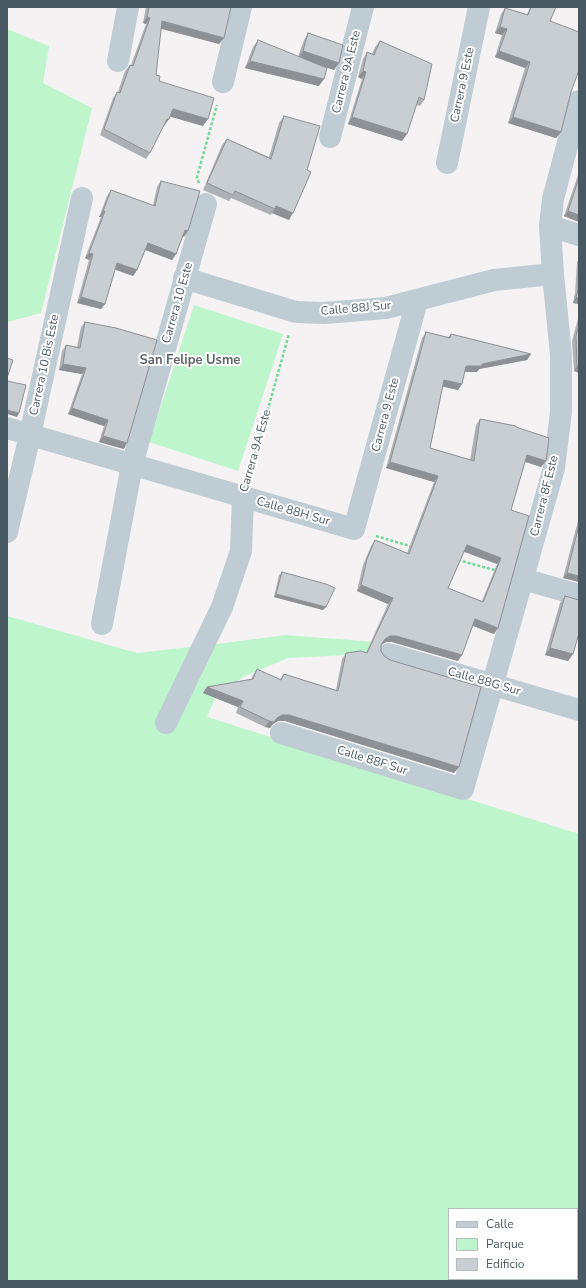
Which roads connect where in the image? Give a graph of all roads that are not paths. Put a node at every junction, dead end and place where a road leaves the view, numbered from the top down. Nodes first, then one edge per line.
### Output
1 (128, 7) edge
2 (241, 7) edge
3 (363, 7) edge
4 (479, 7) edge
5 (118, 60) dead end
6 (223, 82) road end
7 (579, 103) edge
8 (330, 137) dead end
9 (447, 163) dead end
10 (82, 198) dead end
11 (206, 204) road end
12 (550, 226) junction
13 (579, 235) edge
14 (553, 274) junction
15 (184, 278) junction
16 (417, 301) junction
17 (570, 358) edge
18 (7, 428) edge
19 (30, 435) junction
20 (132, 465) junction
21 (243, 497) junction
22 (354, 529) joint
23 (7, 532) edge
24 (523, 579) junction
25 (579, 595) edge
26 (102, 624) dead end
27 (389, 654) dead end
28 (493, 685) junction
29 (579, 710) edge
30 (166, 723) dead end
31 (281, 733) dead end
32 (464, 789) joint

1 - 5 street
2 - 6 street
3 - 8 street, Carrera 9A Este
4 - 9 street, Carrera 9 Este
7 - 12 street, Carrera 8F Este
10 - 19 street, Carrera 10 Bis Este
11 - 15 street, Carrera 10 Este
12 - 13 street
12 - 14 street, Carrera 8F Este
14 - 16 street, Calle 88J Sur
14 - 17 street, Carrera 8F Este
15 - 16 street, Calle 88J Sur
15 - 20 street, Carrera 10 Este
16 - 22 street, Carrera 9 Este
17 - 24 street, Carrera 8F Este
18 - 19 street, Calle 88H Sur
19 - 20 street, Calle 88H Sur
19 - 23 street, Carrera 10 Bis Este
20 - 21 street, Calle 88H Sur
20 - 26 street, Carrera 10 Este
21 - 22 street, Calle 88H Sur
21 - 30 street, Carrera 9A Este
24 - 25 street
24 - 28 street, Carrera 8F Este
27 - 28 street, Calle 88G Sur
28 - 29 street, Calle 88G Sur
28 - 32 street, Carrera 8F Este
31 - 32 street, Calle 88F Sur

